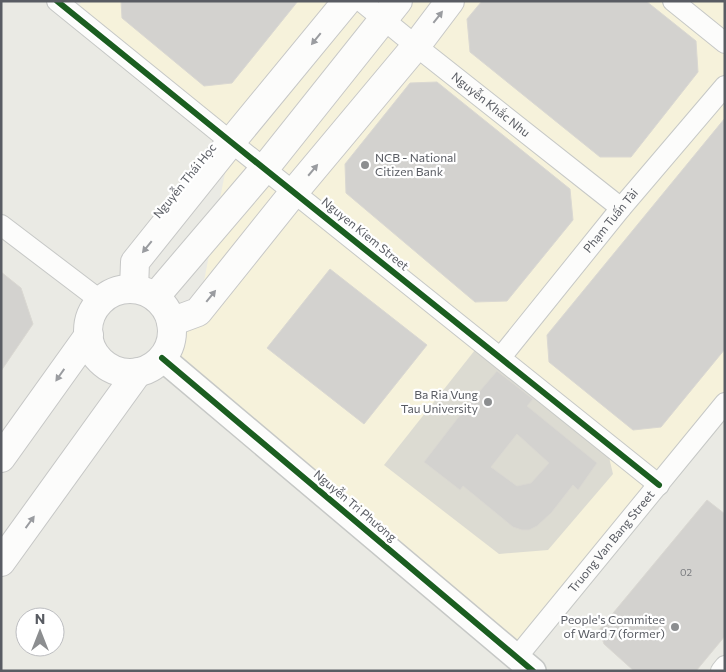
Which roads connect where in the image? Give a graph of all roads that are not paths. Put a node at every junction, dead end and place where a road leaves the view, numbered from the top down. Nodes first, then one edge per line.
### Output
1 (347, 1) edge
2 (361, 1) edge
3 (450, 1) edge
4 (673, 1) edge
5 (71, 5) edge
6 (391, 10) edge
7 (725, 43) edge
8 (416, 46) junction
9 (725, 86) edge
10 (231, 142) junction
11 (264, 168) junction
12 (294, 192) junction
13 (621, 208) junction
14 (1, 225) edge
15 (145, 293) junction
16 (101, 301) junction
17 (171, 322) junction
18 (89, 335) junction
19 (501, 357) junction
20 (162, 358) junction
21 (138, 372) junction
22 (725, 403) edge
23 (3, 453) edge
24 (659, 485) junction
25 (1, 562) edge
26 (525, 664) edge
27 (725, 666) edge
28 (721, 671) edge

1 -> 10 main road, Nguyễn Thái Học
2 - 6 street, Nguyễn Khắc Nhu
8 -> 3 main road
4 - 7 street
5 - 10 street, Nguyen Kiem Street
6 - 8 street, Nguyễn Khắc Nhu
6 - 11 main road
12 -> 8 main road
8 - 13 street, Nguyễn Khắc Nhu
9 - 13 street, Phạm Tuấn Tài
10 - 11 street, Nguyen Kiem Street
10 -> 15 main road, Nguyễn Thái Học
11 - 12 street, Nguyen Kiem Street
11 - 15 main road
17 -> 12 main road
12 - 19 street, Nguyen Kiem Street
13 - 19 street, Phạm Tuấn Tài
14 - 16 street
15 - 16 main road
15 - 17 main road
16 - 18 main road
17 - 20 main road
18 - 21 main road
18 -> 23 main road
19 - 24 street, Nguyen Kiem Street
20 - 21 main road
20 - 26 street, Nguyễn Tri Phương
25 -> 21 main road
22 - 24 street, Truong Van Bang Street
24 - 26 street, Truong Van Bang Street
27 - 28 street

